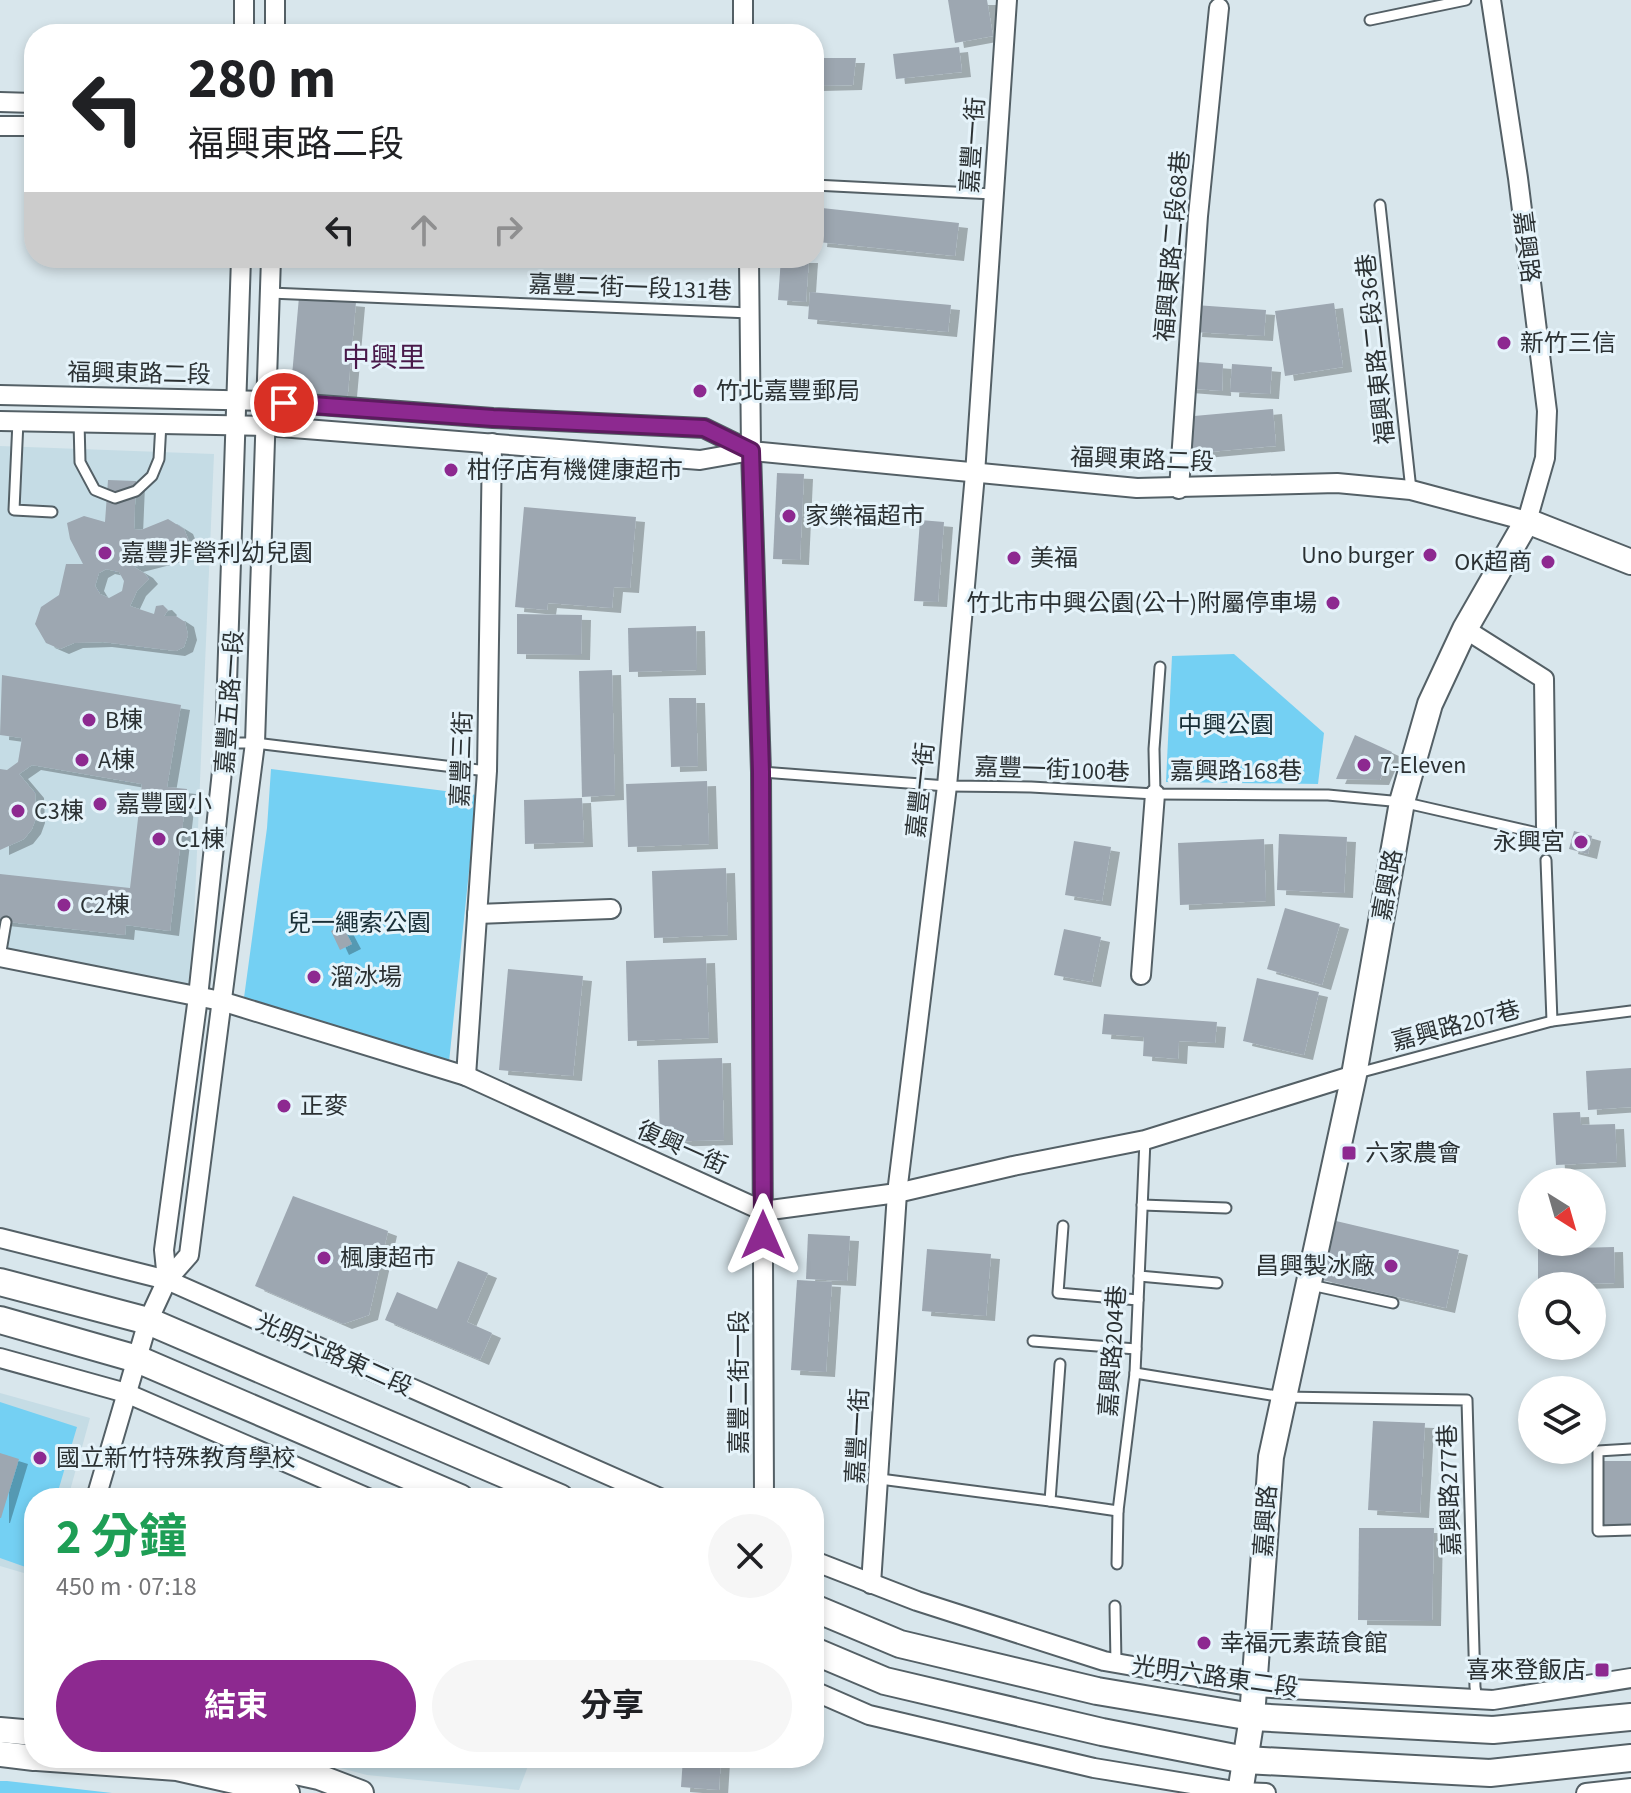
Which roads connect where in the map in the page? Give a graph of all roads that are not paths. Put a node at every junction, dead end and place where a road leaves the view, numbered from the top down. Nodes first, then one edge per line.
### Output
1 (244, 0) edge
2 (275, 0) edge
3 (743, 0) edge
4 (1007, 0) edge
5 (1466, 0) edge
6 (1491, 0) edge
7 (1219, 8) dead end
8 (1370, 20) dead end
9 (244, 24) edge
10 (275, 24) edge
11 (743, 24) edge
12 (0, 102) edge
13 (24, 103) edge
14 (0, 126) edge
15 (24, 126) edge
16 (824, 186) edge
17 (993, 194) junction
18 (1380, 205) dead end
19 (241, 268) edge
20 (270, 268) edge
21 (749, 268) edge
22 (269, 293) junction
23 (750, 313) junction
24 (0, 395) edge
25 (236, 400) junction
26 (266, 401) junction
27 (9, 421) edge
28 (79, 421) junction
29 (161, 423) junction
30 (235, 425) junction
31 (267, 426) junction
32 (492, 443) junction
33 (751, 451) junction
34 (975, 474) junction
35 (1179, 489) junction
36 (1411, 490) junction
37 (52, 512) dead end
38 (1527, 521) junction
39 (1631, 562) edge
40 (1465, 629) junction
41 (1160, 667) dead end
42 (225, 743) junction
43 (255, 743) junction
44 (487, 771) junction
45 (761, 772) junction
46 (947, 786) junction
47 (1155, 794) junction
48 (1402, 802) junction
49 (1546, 831) joint
50 (1546, 860) dead end
51 (611, 909) dead end
52 (477, 914) junction
53 (6, 922) dead end
54 (0, 957) edge
55 (1141, 975) dead end
56 (198, 997) junction
57 (221, 1001) junction
58 (1631, 1011) edge
59 (1552, 1021) junction
60 (1354, 1075) junction
61 (466, 1076) junction
62 (1145, 1140) junction
63 (897, 1193) junction
64 (1142, 1205) junction
65 (1226, 1208) dead end
66 (763, 1211) junction
67 (1063, 1226) dead end
68 (0, 1238) edge
69 (1139, 1276) junction
70 (167, 1280) junction
71 (0, 1282) edge
72 (1217, 1283) dead end
73 (1308, 1284) junction
74 (1138, 1300) junction
75 (1393, 1303) dead end
76 (0, 1320) edge
77 (148, 1321) junction
78 (1033, 1341) dead end
79 (1136, 1349) junction
80 (0, 1358) edge
81 (137, 1359) junction
82 (1060, 1364) dead end
83 (1135, 1373) junction
84 (126, 1393) junction
85 (1283, 1397) junction
86 (1631, 1449) edge
87 (880, 1479) junction
88 (99, 1488) edge
89 (345, 1488) edge
90 (437, 1488) edge
91 (537, 1488) edge
92 (637, 1488) edge
93 (764, 1488) edge
94 (1050, 1501) junction
95 (1118, 1511) junction
96 (1631, 1530) edge
97 (1117, 1564) dead end
98 (824, 1565) edge
99 (871, 1584) junction
100 (1115, 1606) dead end
101 (824, 1612) edge
102 (824, 1655) edge
103 (1116, 1663) junction
104 (1631, 1678) edge
105 (1254, 1687) junction
106 (824, 1695) edge
107 (1477, 1699) junction
108 (1252, 1717) junction
109 (1631, 1717) edge
110 (24, 1729) edge
111 (0, 1730) edge
112 (0, 1754) edge
113 (24, 1757) edge
114 (1631, 1758) edge
115 (1245, 1760) junction
116 (195, 1768) edge
117 (277, 1768) edge
118 (1631, 1788) edge
119 (1240, 1792) edge
120 (287, 1793) edge
121 (361, 1793) edge
122 (1266, 1793) edge
123 (1586, 1793) edge

1 - 9 street
2 - 10 street
3 - 11 street
4 - 17 street, 嘉豐一街
5 - 8 lane
6 - 38 street, 嘉興路
7 - 35 street, 福興東路二段68巷
12 - 13 street
14 - 15 street
16 - 17 lane
17 - 34 street, 嘉豐一街
18 - 36 lane, 福興東路二段36巷
19 - 25 street, 嘉豐五路一段
20 - 22 street, 嘉豐五路一段
21 - 23 street, 嘉豐二街一段
22 - 23 lane, 嘉豐二街一段131巷
22 - 26 street, 嘉豐五路一段
23 - 33 street, 嘉豐二街一段
24 - 25 street, 福興東路二段
25 - 26 street, 福興東路二段
25 - 30 street, 嘉豐五路一段
26 - 31 street, 嘉豐五路一段
26 - 33 street, 福興東路二段
27 - 28 street, 福興東路二段
27 - 37 lane
28 - 29 street, 福興東路二段
28 - 29 lane
29 - 30 street, 福興東路二段
30 - 31 street, 福興東路二段
30 - 42 street, 嘉豐五路一段
31 - 32 street, 福興東路二段
31 - 43 street, 嘉豐五路一段
32 - 33 street, 福興東路二段
32 - 44 street, 嘉豐三街
33 - 34 street, 福興東路二段
33 - 45 street, 嘉豐二街一段
34 - 35 street, 福興東路二段
34 - 46 street, 嘉豐一街
35 - 36 street, 福興東路二段
36 - 38 street, 福興東路二段
38 - 39 street
38 - 40 street, 嘉興路
40 - 48 street, 嘉興路
40 - 49 street
41 - 47 lane
42 - 43 lane
42 - 56 street, 嘉豐五路一段
43 - 44 lane
43 - 57 street, 嘉豐五路一段
44 - 52 street, 嘉豐三街
45 - 46 lane, 嘉豐一街100巷
45 - 66 street, 嘉豐二街一段
46 - 47 lane, 嘉豐一街100巷
46 - 63 street, 嘉豐一街
47 - 48 lane, 嘉興路168巷
47 - 55 street, 嘉興路168巷
48 - 49 lane, 嘉興路168巷
48 - 60 street, 嘉興路
50 - 59 lane, 嘉興路207巷
51 - 52 street
52 - 61 street, 嘉豐三街
53 - 54 lane
54 - 56 street, 復興一街
56 - 57 street, 復興一街
56 - 70 street, 嘉豐五路一段
57 - 61 street, 復興一街
57 - 70 street, 嘉豐五路一段
58 - 59 lane
59 - 60 lane, 嘉興路207巷
60 - 62 street
60 - 73 street, 嘉興路
61 - 66 street, 復興一街
62 - 63 street
62 - 64 lane, 嘉興路204巷
63 - 66 street
63 - 87 street, 嘉豐一街
64 - 65 lane
64 - 69 lane, 嘉興路204巷
66 - 93 street, 嘉豐二街一段
67 - 74 lane
68 - 70 street, 光明六路東二段
69 - 72 lane
69 - 74 lane, 嘉興路204巷
70 - 77 street, 嘉豐五路一段
70 - 92 street, 光明六路東二段
71 - 77 main road, 光明六路東二段
73 - 75 lane
73 - 85 street, 嘉興路
74 - 79 lane, 嘉興路204巷
76 - 81 main road
77 - 81 street, 嘉豐五路一段
77 - 91 main road, 光明六路東二段
78 - 79 lane
79 - 83 lane, 嘉興路204巷
80 - 84 street
81 - 84 street, 嘉豐五路一段
81 - 90 main road
82 - 94 lane
83 - 85 lane
83 - 95 lane, 嘉興路204巷
84 - 88 street, 嘉豐五路一段
84 - 89 street
85 - 105 street, 嘉興路
85 - 107 lane, 嘉興路277巷
86 - 96 lane
87 - 94 lane
87 - 99 street, 嘉豐一街
94 - 95 lane
95 - 97 lane, 嘉興路204巷
98 - 99 street, 光明六路東二段
99 - 103 street, 光明六路東二段
100 - 103 lane
101 - 108 main road, 光明六路東二段
102 - 115 main road
103 - 105 street, 光明六路東二段
104 - 107 street, 光明六路東二段
105 - 107 street, 光明六路東二段
105 - 108 street, 嘉興路
106 - 119 street
108 - 109 main road, 光明六路東二段
108 - 115 street, 嘉興路
110 - 111 street
112 - 113 street
114 - 115 main road
115 - 119 street, 嘉興路
116 - 120 street
117 - 121 street
118 - 123 street
119 - 122 street

